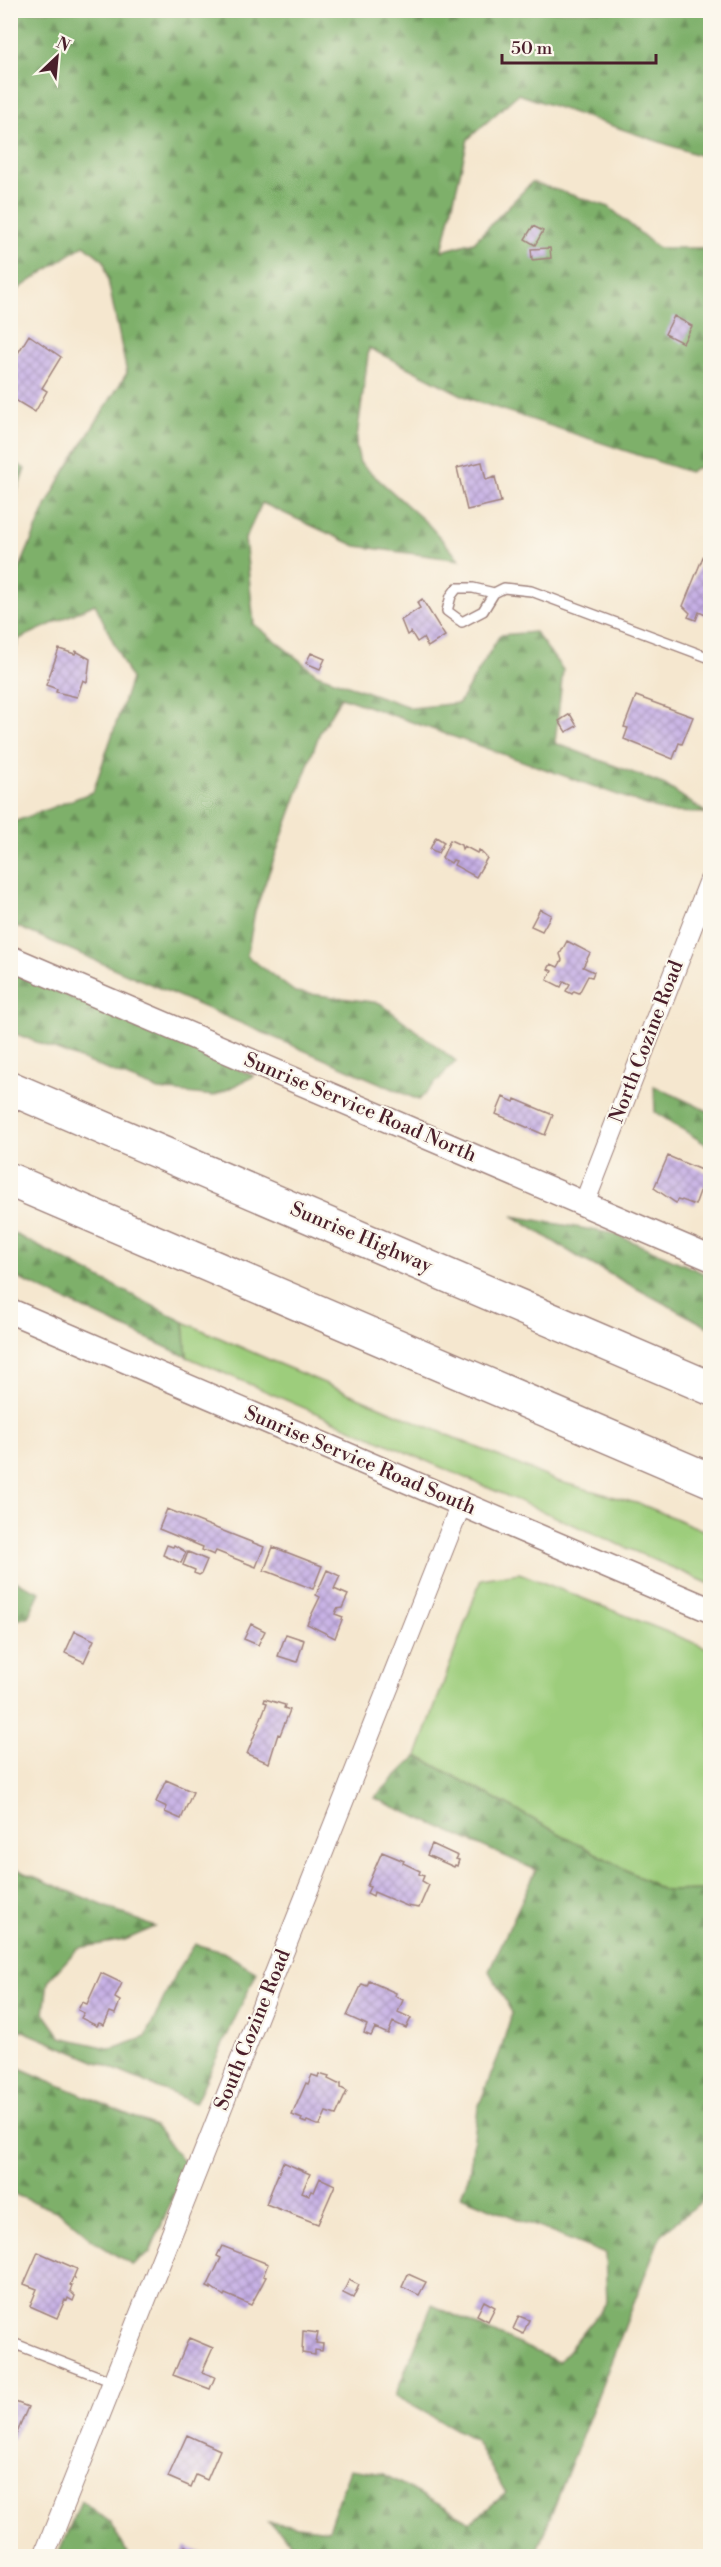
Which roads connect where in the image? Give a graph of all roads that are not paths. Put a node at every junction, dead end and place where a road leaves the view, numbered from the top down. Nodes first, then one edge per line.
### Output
1 (494, 593) junction
2 (711, 657) edge
3 (711, 880) edge
4 (10, 958) edge
5 (10, 1088) edge
6 (10, 1180) edge
7 (585, 1204) junction
8 (711, 1258) edge
9 (10, 1311) edge
10 (711, 1388) edge
11 (711, 1480) edge
12 (461, 1504) junction
13 (711, 1610) edge
14 (10, 2342) edge
15 (113, 2382) junction
16 (44, 2556) edge

1 - 1 lane
1 - 2 lane
3 - 7 street, North Cozine Road
4 - 7 street, Sunrise Service Road North
5 - 10 highway, Sunrise Highway
6 - 11 highway
7 - 8 street, Sunrise Service Road North
9 - 12 street, Sunrise Service Road South
12 - 13 street, Sunrise Service Road South
12 - 15 street, South Cozine Road
14 - 15 lane
15 - 16 street, South Cozine Road

